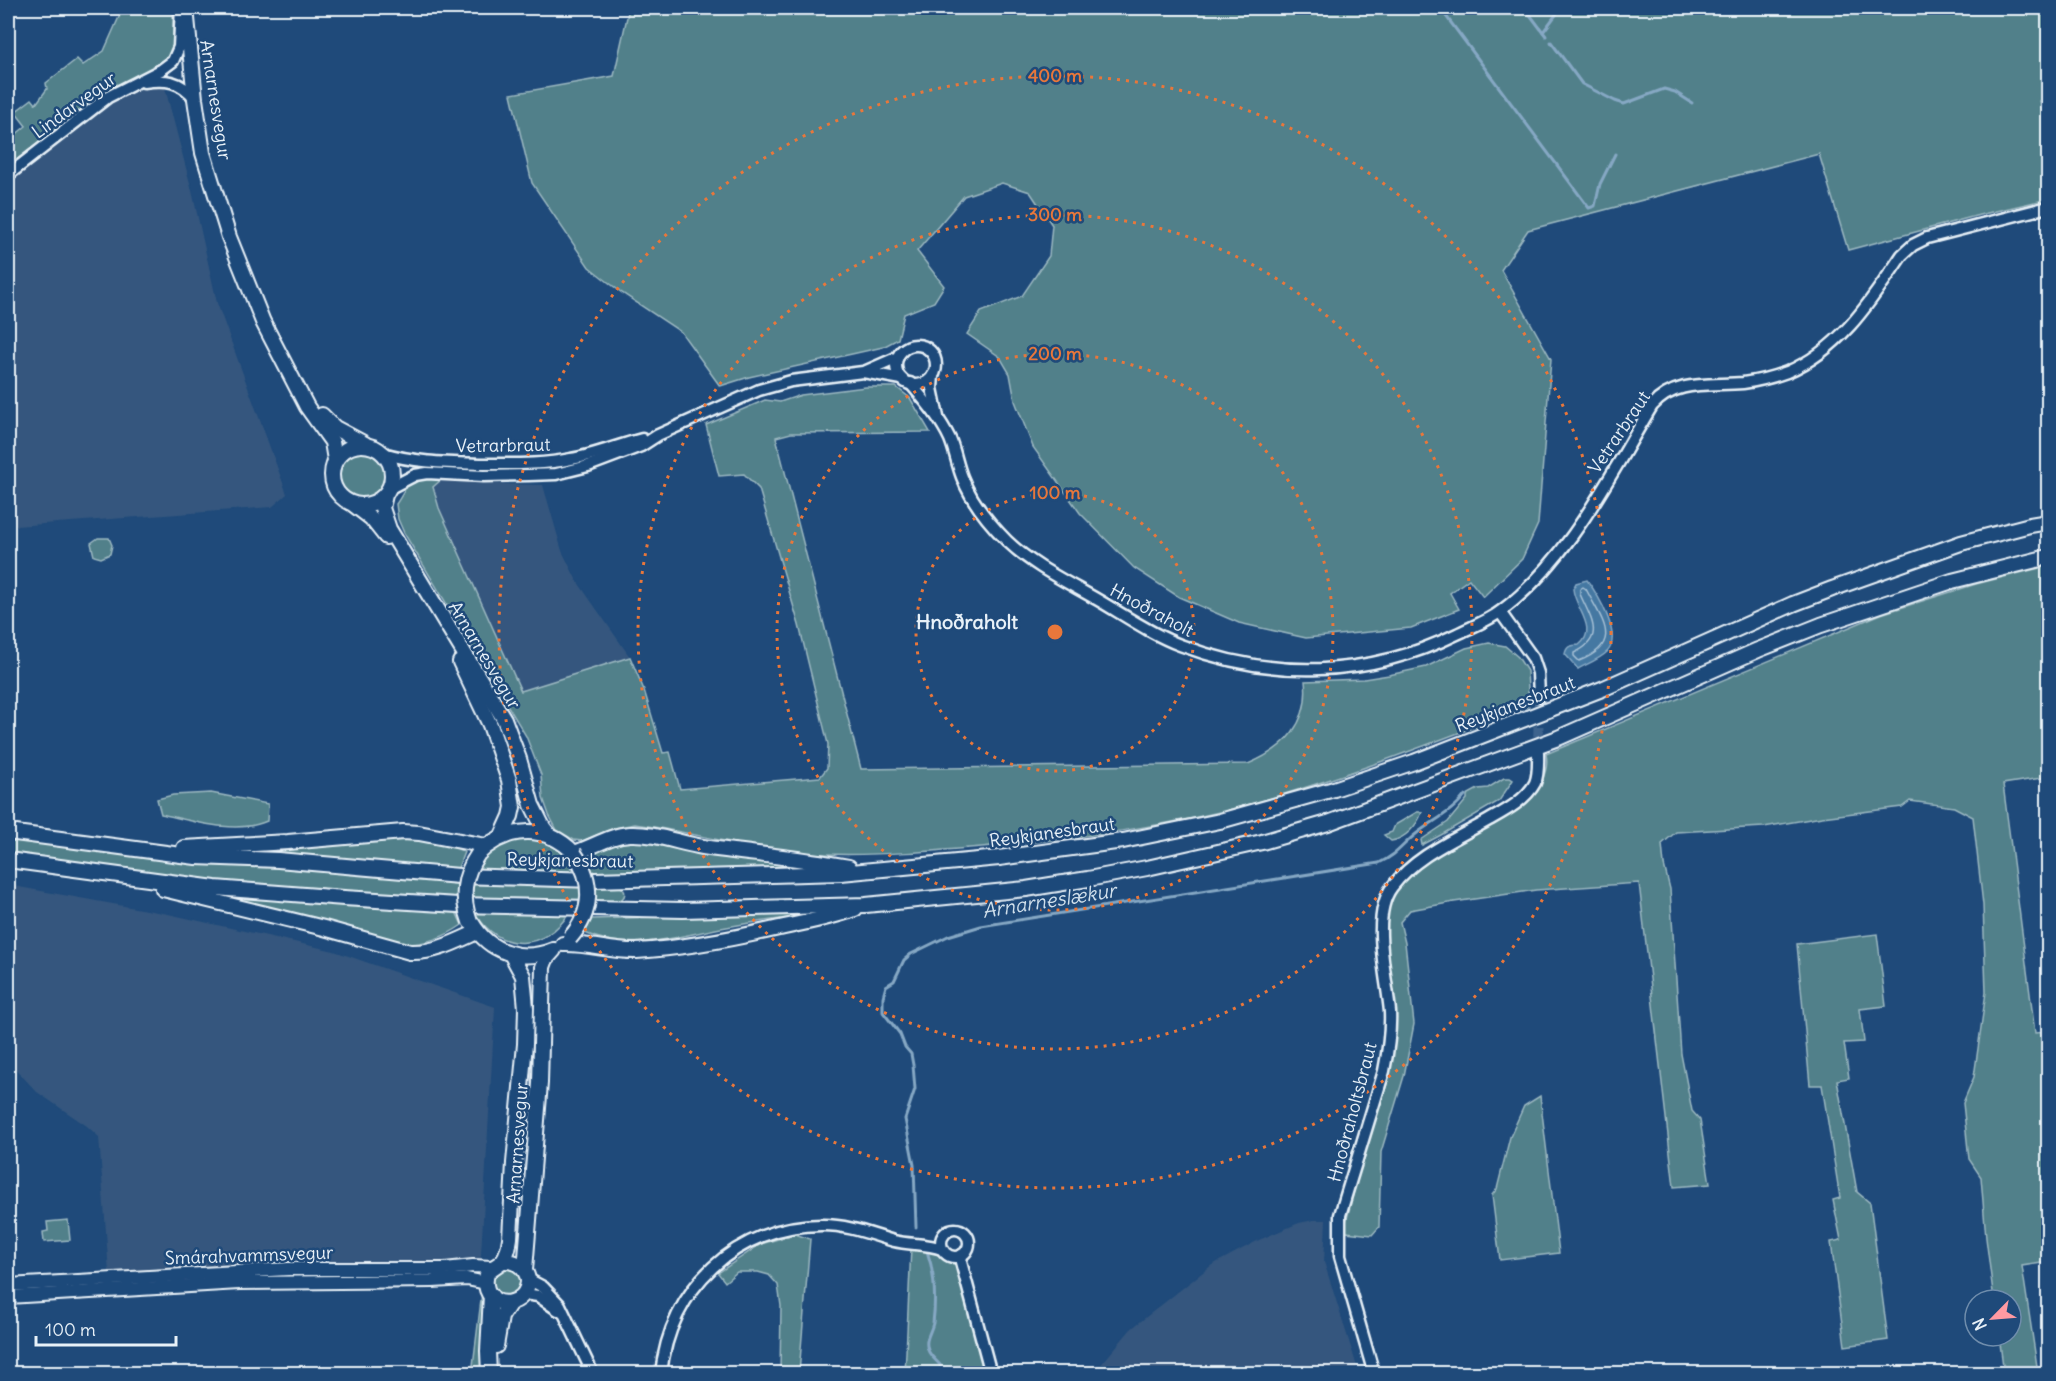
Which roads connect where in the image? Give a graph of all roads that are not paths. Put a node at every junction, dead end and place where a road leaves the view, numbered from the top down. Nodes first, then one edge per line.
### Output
1 (181, 8) edge
2 (186, 8) edge
3 (193, 8) edge
4 (132, 84) junction
5 (195, 99) junction
6 (8, 175) edge
7 (218, 197) junction
8 (2049, 207) edge
9 (898, 357) junction
10 (863, 372) junction
11 (933, 375) junction
12 (906, 381) junction
13 (302, 394) junction
14 (938, 417) junction
15 (657, 435) junction
16 (367, 445) junction
17 (383, 453) junction
18 (335, 460) junction
19 (387, 491) junction
20 (354, 505) junction
21 (2049, 517) edge
22 (2049, 522) edge
23 (2030, 525) junction
24 (2047, 558) edge
25 (1500, 612) junction
26 (1539, 696) tunnel mouth
27 (1538, 752) tunnel mouth
28 (8, 832) edge
29 (502, 836) junction
30 (551, 837) junction
31 (132, 849) junction
32 (482, 850) junction
33 (574, 853) junction
34 (8, 860) edge
35 (869, 871) junction
36 (106, 874) junction
37 (866, 906) junction
38 (474, 927) junction
39 (563, 944) junction
40 (512, 954) junction
41 (938, 1245) junction
42 (959, 1258) junction
43 (497, 1264) junction
44 (526, 1274) junction
45 (8, 1285) edge
46 (488, 1289) junction
47 (524, 1294) junction
48 (8, 1296) edge
49 (510, 1303) junction
50 (566, 1319) junction
51 (489, 1371) edge
52 (593, 1374) edge
53 (661, 1374) edge
54 (991, 1374) edge
55 (1374, 1374) edge

1 - 4 street, Lindarvegur
2 - 5 main road, Arnarnesvegur
3 - 7 main road, Arnarnesvegur
4 - 5 street, Lindarvegur
4 - 6 street, Lindarvegur
5 - 7 main road, Arnarnesvegur
7 - 13 main road, Arnarnesvegur
8 - 25 street, Vetrarbraut
9 - 10 street, Vetrarbraut
9 - 11 street, Vetrarbraut
9 - 12 street
10 - 12 street, Vetrarbraut
10 - 15 street, Vetrarbraut
11 - 12 street, Vetrarbraut
11 - 14 street, Hnoðraholt
12 - 14 street, Hnoðraholt
13 - 16 main road, Arnarnesvegur
13 - 18 main road, Arnarnesvegur
14 - 25 street, Hnoðraholt
15 - 17 street, Vetrarbraut
15 - 19 street, Vetrarbraut
16 - 17 main road
16 - 18 main road
17 - 19 main road
18 - 20 main road
19 - 20 main road
19 - 30 main road, Arnarnesvegur
20 - 29 main road, Arnarnesvegur
21 - 23 main road
22 - 23 main road, Reykjanesbraut
23 - 35 main road, Reykjanesbraut
24 - 37 main road
25 - 26 street
27 - 55 street, Hnoðraholtsbraut
28 - 31 main road, Reykjanesbraut
29 - 30 main road, Arnarnesvegur
29 - 32 main road, Arnarnesvegur
30 - 33 main road, Arnarnesvegur
31 - 32 main road
31 - 35 main road, Reykjanesbraut
32 - 38 main road, bridge
33 - 35 main road
33 - 39 main road, Arnarnesvegur, bridge
34 - 36 main road
36 - 37 main road
36 - 38 main road
37 - 39 main road
38 - 40 main road
39 - 40 main road
39 - 44 main road, Arnarnesvegur
40 - 43 main road, Arnarnesvegur
41 - 42 street
41 - 42 street
41 - 53 street
42 - 54 street
43 - 44 main road
43 - 45 main road, Smárahvammsvegur
43 - 46 main road, Arnarnesvegur
44 - 47 main road, Arnarnesvegur
44 - 50 street
46 - 48 main road, Smárahvammsvegur
46 - 49 main road
46 - 51 main road, Arnarnesvegur
47 - 49 main road
47 - 50 street
49 - 51 main road, Arnarnesvegur
50 - 52 street

